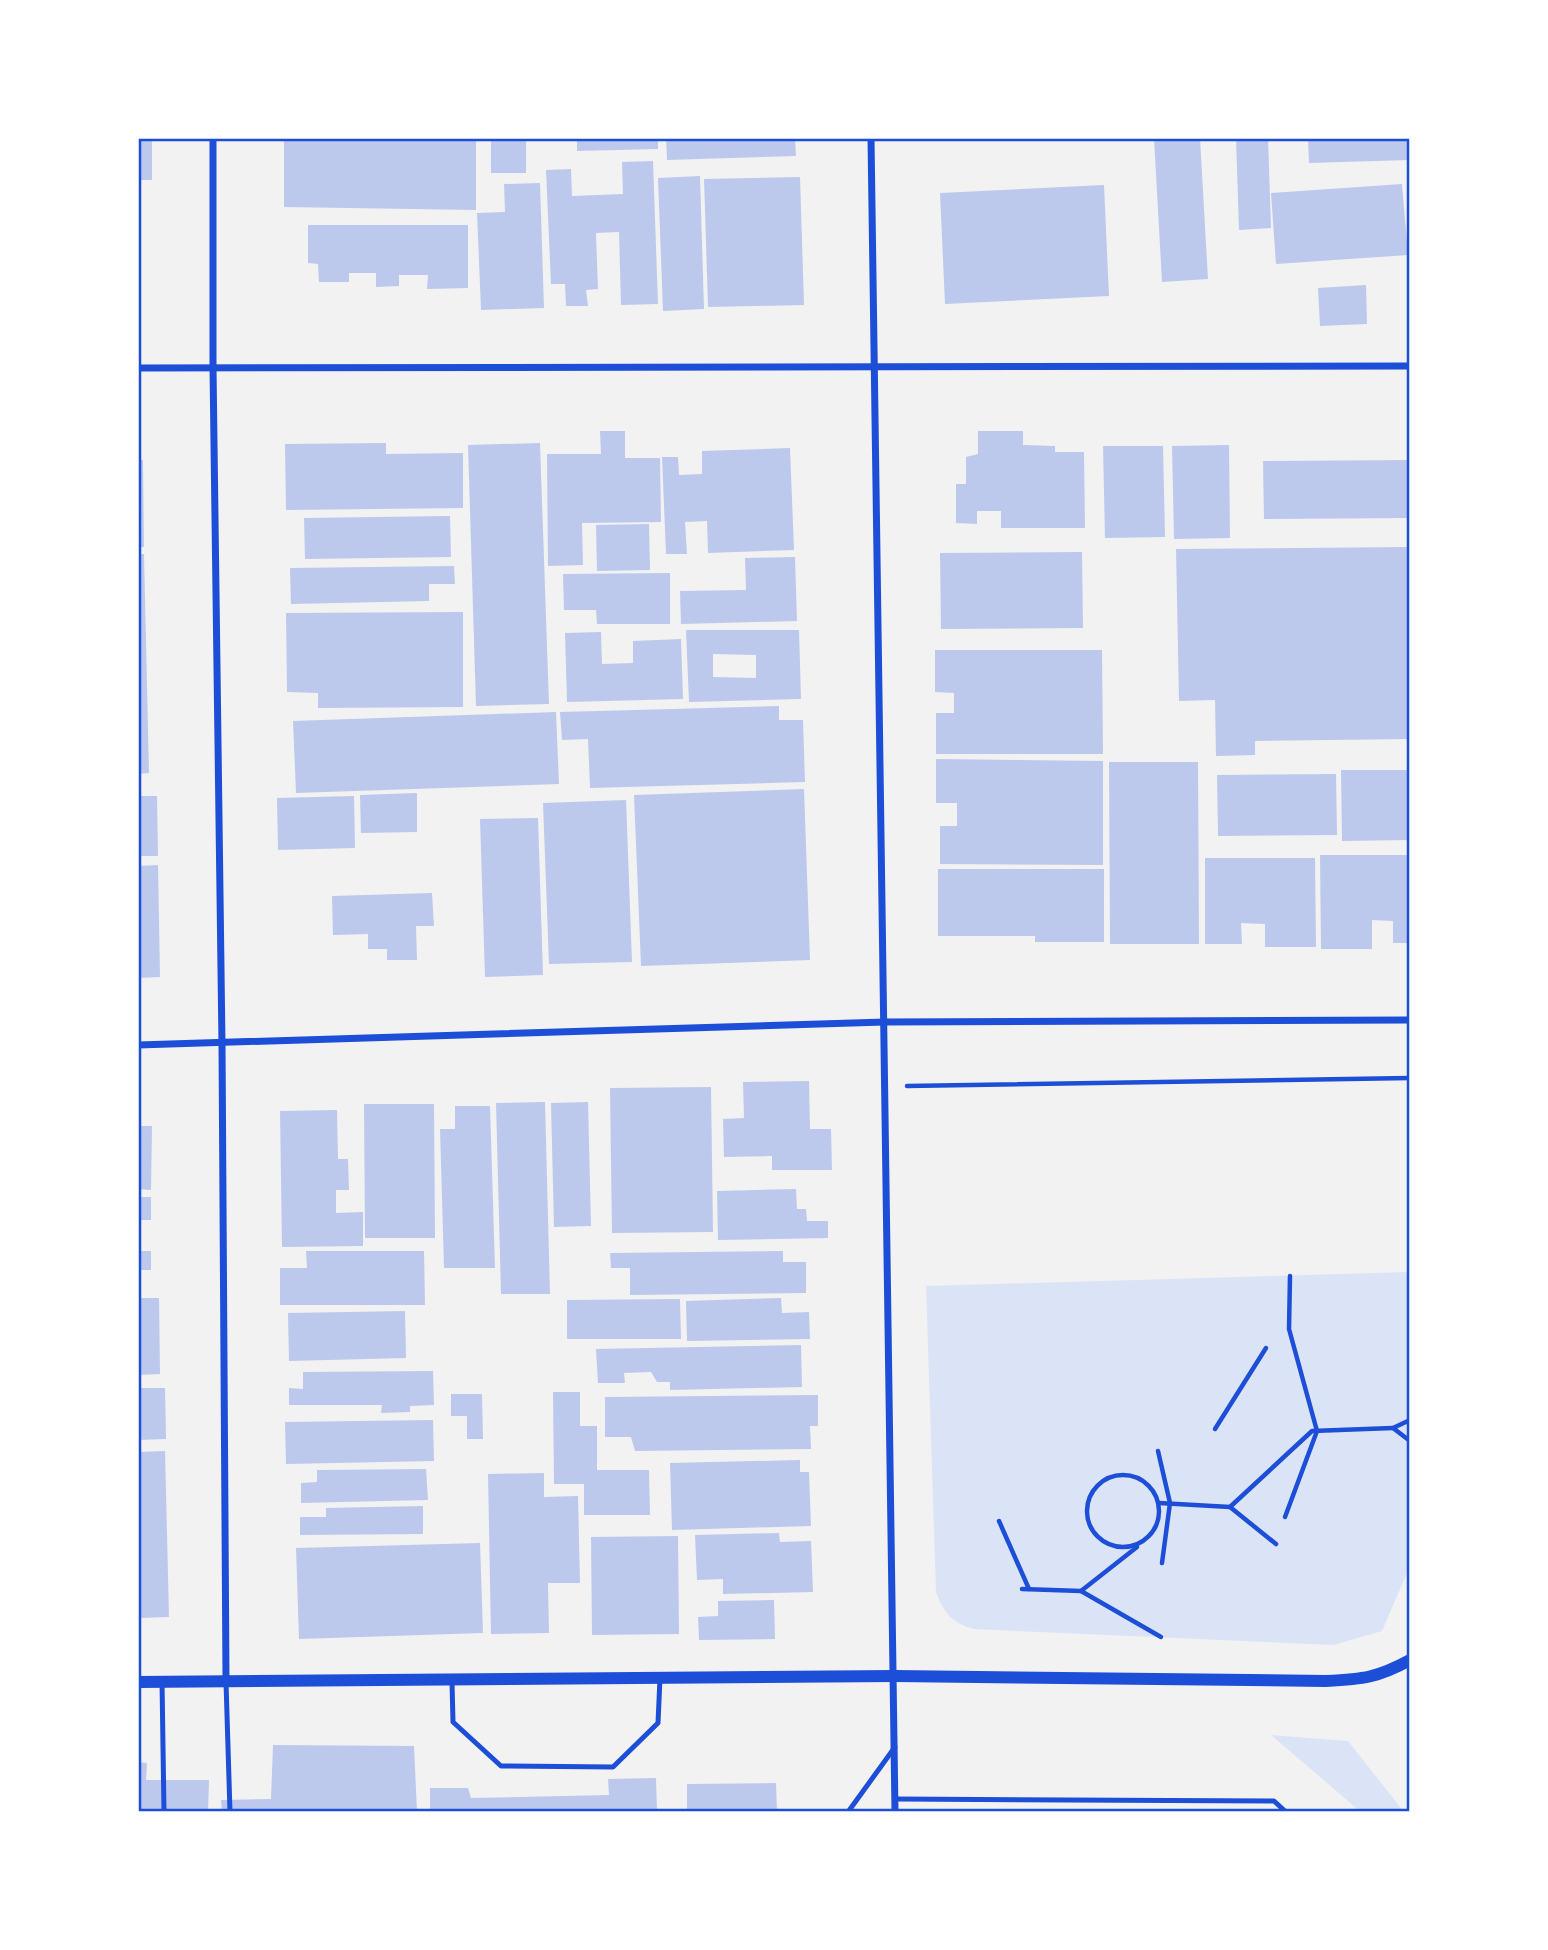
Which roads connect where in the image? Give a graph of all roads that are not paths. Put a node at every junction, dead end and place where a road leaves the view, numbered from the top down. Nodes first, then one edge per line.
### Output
1 (213, 138) edge
2 (871, 138) edge
3 (1410, 366) edge
4 (213, 367) junction
5 (138, 368) edge
6 (874, 368) junction
7 (1410, 1020) edge
8 (885, 1022) junction
9 (222, 1044) junction
10 (138, 1045) edge
11 (1410, 1660) edge
12 (895, 1676) junction
13 (660, 1678) junction
14 (452, 1679) junction
15 (226, 1680) junction
16 (162, 1681) junction
17 (138, 1682) edge
18 (895, 1747) junction
19 (895, 1799) junction
20 (164, 1812) edge
21 (230, 1812) edge
22 (848, 1812) edge
23 (895, 1812) edge
24 (1286, 1812) edge

1 - 4 street
2 - 6 street
3 - 6 street
4 - 5 street
4 - 6 street
4 - 9 street
6 - 8 street
7 - 8 street
8 - 9 street
8 - 12 street
9 - 10 street
9 - 15 street
11 - 12 street
12 - 13 street
12 - 18 street
13 - 14 street
13 - 14 lane
14 - 15 street
15 - 16 street
15 - 21 lane
16 - 17 street
16 - 20 lane
18 - 19 street
18 - 22 lane
19 - 23 street
19 - 24 lane

